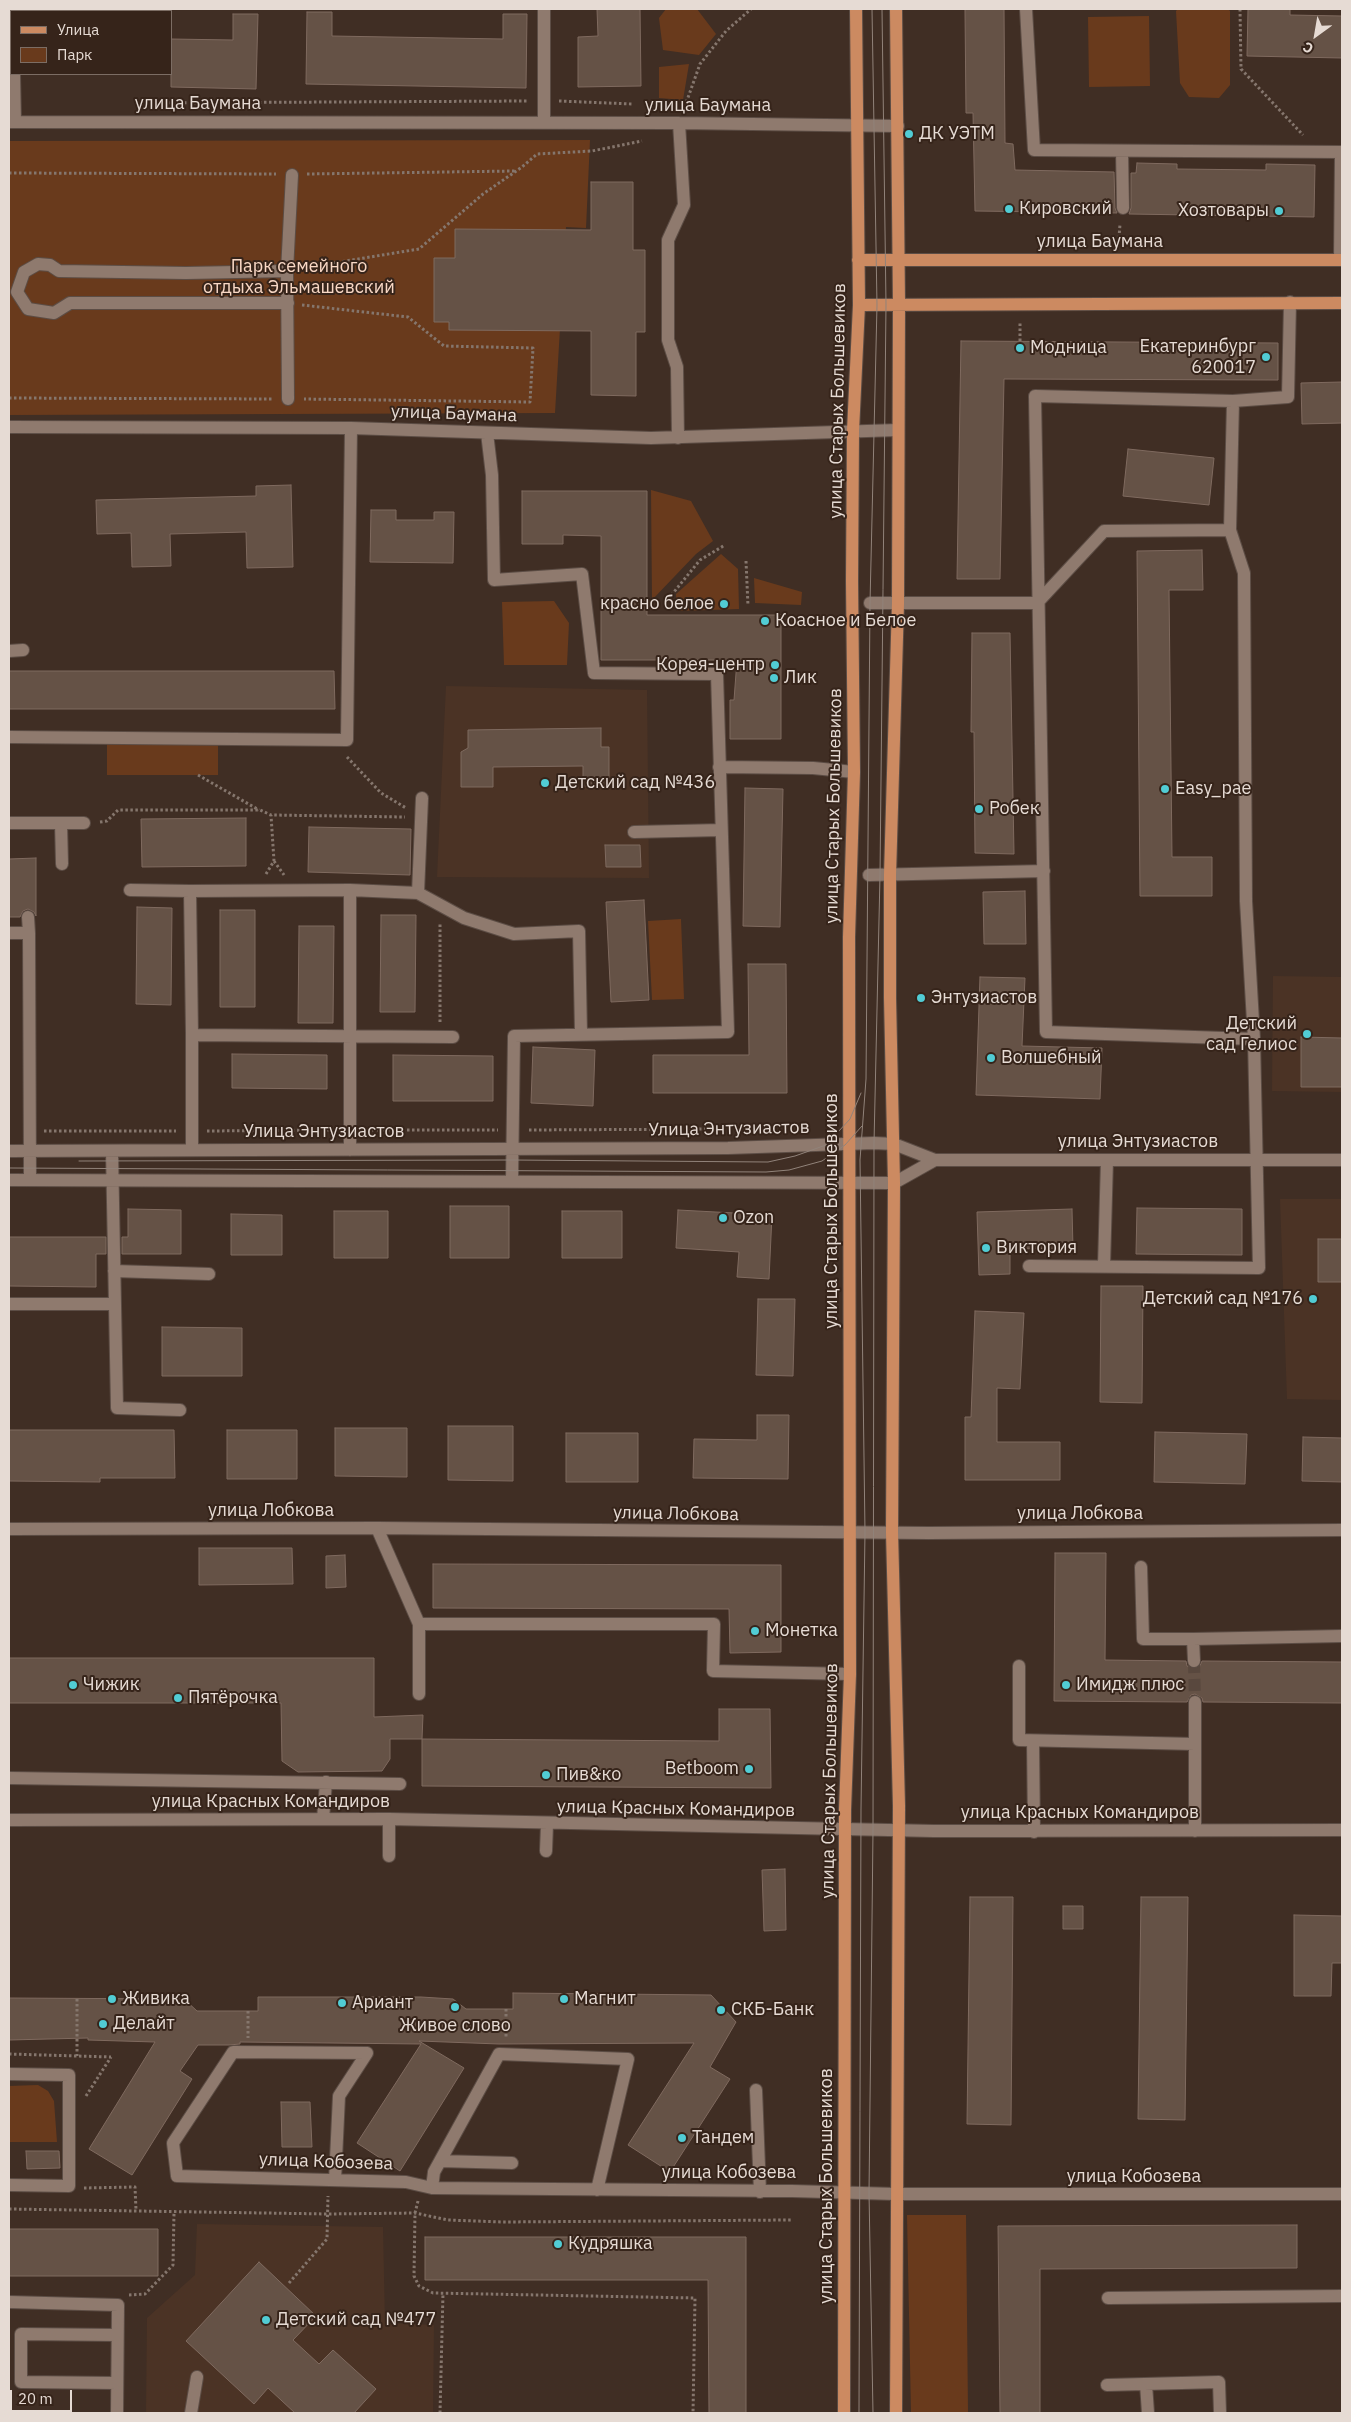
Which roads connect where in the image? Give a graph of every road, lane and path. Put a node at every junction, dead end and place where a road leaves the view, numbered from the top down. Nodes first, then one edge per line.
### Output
1 (544, 9) edge
2 (751, 9) edge
3 (856, 9) edge
4 (896, 9) edge
5 (1026, 9) edge
6 (1240, 9) edge
7 (14, 75) edge
8 (544, 100) junction
9 (141, 103) dead end
10 (638, 104) dead end
11 (676, 106) dead end
12 (12, 122) edge
13 (544, 122) junction
14 (679, 123) junction
15 (658, 124) junction
16 (856, 125) junction
17 (898, 126) junction
18 (1122, 151) junction
19 (1318, 152) junction
20 (1341, 152) edge
21 (516, 171) junction
22 (9, 173) edge
23 (292, 174) junction
24 (1122, 213) joint
25 (1119, 238) dead end
26 (899, 259) junction
27 (858, 260) junction
28 (1341, 260) edge
29 (288, 271) junction
30 (13, 292) edge
31 (1290, 302) junction
32 (288, 303) junction
33 (1342, 303) edge
34 (899, 304) junction
35 (859, 305) junction
36 (1020, 320) dead end
37 (1020, 341) dead end
38 (9, 398) edge
39 (288, 399) junction
40 (1234, 401) junction
41 (9, 427) edge
42 (351, 428) junction
43 (898, 430) junction
44 (853, 431) junction
45 (487, 433) junction
46 (678, 438) junction
47 (1230, 530) junction
48 (724, 545) dead end
49 (746, 561) dead end
50 (665, 603) dead end
51 (870, 603) dead end
52 (898, 603) junction
53 (1037, 604) junction
54 (748, 606) dead end
55 (23, 650) dead end
56 (9, 651) edge
57 (9, 737) edge
58 (346, 756) dead end
59 (719, 766) junction
60 (854, 772) junction
61 (198, 775) dead end
62 (422, 798) dead end
63 (260, 810) junction
64 (271, 814) junction
65 (421, 817) junction
66 (9, 823) edge
67 (61, 823) junction
68 (84, 823) joint
69 (721, 830) junction
70 (634, 832) dead end
71 (274, 861) dead end
72 (62, 864) dead end
73 (1044, 871) junction
74 (890, 875) junction
75 (869, 876) dead end
76 (130, 890) dead end
77 (350, 890) junction
78 (190, 891) junction
79 (418, 893) junction
80 (440, 905) junction
81 (28, 917) dead end
82 (9, 932) edge
83 (28, 932) junction
84 (581, 1034) junction
85 (192, 1035) junction
86 (350, 1037) junction
87 (440, 1037) junction
88 (453, 1037) dead end
89 (1254, 1039) junction
90 (722, 1129) dead end
91 (350, 1130) junction
92 (512, 1130) junction
93 (29, 1131) junction
94 (192, 1131) junction
95 (849, 1144) junction
96 (894, 1144) junction
97 (512, 1149) junction
98 (192, 1150) junction
99 (350, 1150) junction
100 (9, 1151) edge
101 (29, 1151) junction
102 (112, 1151) junction
103 (935, 1160) junction
104 (1107, 1160) junction
105 (1257, 1160) junction
106 (1342, 1160) edge
107 (9, 1180) edge
108 (30, 1180) junction
109 (112, 1180) junction
110 (512, 1181) junction
111 (850, 1183) junction
112 (894, 1183) junction
113 (1029, 1266) dead end
114 (1104, 1266) junction
115 (114, 1271) junction
116 (209, 1274) dead end
117 (9, 1304) edge
118 (114, 1304) junction
119 (180, 1410) dead end
120 (377, 1528) junction
121 (9, 1529) edge
122 (1342, 1530) edge
123 (850, 1532) junction
124 (892, 1532) junction
125 (1141, 1567) dead end
126 (420, 1624) junction
127 (1342, 1636) edge
128 (1193, 1639) junction
129 (1194, 1661) tunnel mouth
130 (1018, 1666) dead end
131 (850, 1674) junction
132 (419, 1694) dead end
133 (1195, 1702) tunnel mouth
134 (1033, 1741) junction
135 (1195, 1744) junction
136 (9, 1778) edge
137 (326, 1782) junction
138 (400, 1784) dead end
139 (323, 1819) junction
140 (389, 1819) junction
141 (9, 1820) edge
142 (547, 1824) junction
143 (845, 1830) junction
144 (1195, 1830) junction
145 (1342, 1830) edge
146 (899, 1831) junction
147 (1034, 1832) junction
148 (546, 1851) dead end
149 (389, 1856) dead end
150 (76, 1999) dead end
151 (506, 2009) dead end
152 (248, 2011) dead end
153 (506, 2028) dead end
154 (248, 2044) dead end
155 (9, 2054) edge
156 (77, 2056) junction
157 (9, 2074) edge
158 (756, 2090) dead end
159 (83, 2100) dead end
160 (440, 2161) junction
161 (512, 2163) dead end
162 (335, 2180) junction
163 (9, 2185) edge
164 (432, 2188) junction
165 (80, 2189) dead end
166 (597, 2190) junction
167 (760, 2192) junction
168 (844, 2192) junction
169 (896, 2194) junction
170 (1342, 2194) edge
171 (418, 2203) dead end
172 (9, 2208) edge
173 (136, 2210) junction
174 (174, 2212) junction
175 (415, 2213) junction
176 (328, 2214) junction
177 (791, 2220) dead end
178 (289, 2282) dead end
179 (443, 2293) junction
180 (128, 2295) dead end
181 (1342, 2296) edge
182 (1108, 2298) dead end
183 (9, 2302) edge
184 (117, 2335) junction
185 (198, 2377) dead end
186 (117, 2383) junction
187 (1146, 2384) junction
188 (1107, 2385) dead end
189 (117, 2413) edge
190 (191, 2413) edge
191 (440, 2413) edge
192 (693, 2413) edge
193 (844, 2413) edge
194 (896, 2413) edge
195 (1148, 2413) edge
196 (1220, 2413) edge

1 - 8 street
2 - 11 path
3 - 16 main road, улица Старых Большевиков
4 - 17 main road
5 - 18 street
6 - 19 path
7 - 12 street
8 - 9 path
8 - 10 path
8 - 13 street
12 - 13 street, улица Баумана
13 - 15 street, улица Баумана
14 - 15 street, улица Баумана
14 - 16 street, улица Баумана
14 - 46 street
15 - 21 path
16 - 17 street, улица Баумана
16 - 27 main road, улица Старых Большевиков
17 - 26 main road
18 - 19 street
18 - 24 street
19 - 20 street
20 - 28 street
21 - 23 path
21 - 29 path
22 - 23 path
23 - 29 street
24 - 25 path
26 - 27 main road, улица Баумана
26 - 28 main road, улица Баумана
26 - 34 main road
27 - 35 main road, улица Старых Большевиков
29 - 30 street
29 - 32 street
30 - 32 street
31 - 33 main road
31 - 34 main road
31 - 40 street
32 - 39 street
32 - 39 path
34 - 35 main road
34 - 43 main road
35 - 44 main road, улица Старых Большевиков
36 - 37 path
38 - 39 path
40 - 47 street
40 - 53 street
41 - 42 street, улица Баумана
42 - 45 street, улица Баумана
42 - 57 street
43 - 44 street, улица Баумана
43 - 52 main road
44 - 46 street, улица Баумана
44 - 60 main road, улица Старых Большевиков
45 - 46 street, улица Баумана
45 - 59 street
47 - 53 street
47 - 89 street
48 - 50 path
49 - 54 path
51 - 52 street
52 - 53 street
52 - 74 main road
53 - 73 street
55 - 56 street
58 - 65 path
59 - 60 street
59 - 69 street
60 - 95 main road, улица Старых Большевиков
61 - 63 path
62 - 65 street
63 - 64 path
63 - 68 path
64 - 65 path
64 - 71 path
65 - 79 street
66 - 67 street
67 - 68 street
67 - 72 street
69 - 70 street
69 - 84 street
73 - 74 street
73 - 89 street
74 - 75 street
74 - 96 main road
76 - 78 street
77 - 78 street
77 - 79 street
77 - 86 street
78 - 85 street
79 - 80 street
80 - 84 street
80 - 87 path
81 - 83 street
82 - 83 street
83 - 93 street
84 - 92 street
85 - 86 street
85 - 94 street
86 - 87 street
86 - 91 street
87 - 88 street
89 - 105 street
90 - 92 path
91 - 92 path
91 - 94 path
91 - 99 street
92 - 97 street
93 - 94 path
93 - 101 street
94 - 98 street
95 - 96 street, Улица Энтузиастов
95 - 97 street, Улица Энтузиастов
95 - 111 main road, улица Старых Большевиков
96 - 103 street, Улица Энтузиастов
96 - 112 main road
97 - 99 street, Улица Энтузиастов
97 - 110 street
98 - 99 street, Улица Энтузиастов
98 - 102 street, Улица Энтузиастов
100 - 101 street, Улица Энтузиастов
101 - 102 street, Улица Энтузиастов
101 - 108 street
102 - 109 street
103 - 104 street, улица Энтузиастов
103 - 112 street
104 - 105 street, улица Энтузиастов
104 - 114 street
105 - 106 street, улица Энтузиастов
105 - 114 street
107 - 108 street
108 - 109 street
109 - 110 street
109 - 115 street
110 - 111 street
111 - 112 street
111 - 123 main road, улица Старых Большевиков
112 - 124 main road
113 - 114 street
115 - 116 street
115 - 118 street
117 - 118 street
118 - 119 street
120 - 121 street, улица Лобкова
120 - 123 street, улица Лобкова
120 - 126 street
122 - 124 street, улица Лобкова
123 - 124 street, улица Лобкова
123 - 131 main road, улица Старых Большевиков
124 - 146 main road
125 - 128 street
126 - 131 street
126 - 132 street
127 - 128 street
128 - 129 street
130 - 134 street
131 - 143 main road, улица Старых Большевиков
133 - 135 street
134 - 135 street
134 - 147 street
135 - 144 street
136 - 137 street
137 - 138 street
137 - 139 street
139 - 140 street, улица Красных Командиров
139 - 141 street, улица Красных Командиров
140 - 142 street, улица Красных Командиров
140 - 149 street
142 - 143 street, улица Красных Командиров
142 - 148 street
143 - 146 street, улица Красных Командиров
143 - 168 main road, улица Старых Большевиков
144 - 145 street, улица Красных Командиров
144 - 147 street, улица Красных Командиров
146 - 147 street, улица Красных Командиров
146 - 169 main road
150 - 156 path
151 - 153 path
152 - 154 path
155 - 156 path
156 - 159 path
157 - 163 street
158 - 167 street
160 - 161 street
160 - 164 street
160 - 166 street
162 - 162 street, улица Кобозева
162 - 164 street, улица Кобозева
164 - 166 street, улица Кобозева
165 - 173 path
166 - 167 street, улица Кобозева
167 - 168 street, улица Кобозева
168 - 169 street, улица Кобозева
168 - 193 main road, улица Старых Большевиков
169 - 170 street, улица Кобозева
169 - 194 main road
171 - 175 path
172 - 173 path
173 - 174 path
174 - 176 path
174 - 180 path
175 - 176 path
175 - 177 path
175 - 179 path
176 - 178 path
179 - 191 path
179 - 192 path
181 - 182 street
183 - 184 street
184 - 186 street
184 - 186 street
185 - 190 street
186 - 189 street
187 - 188 street
187 - 195 street
187 - 196 street

